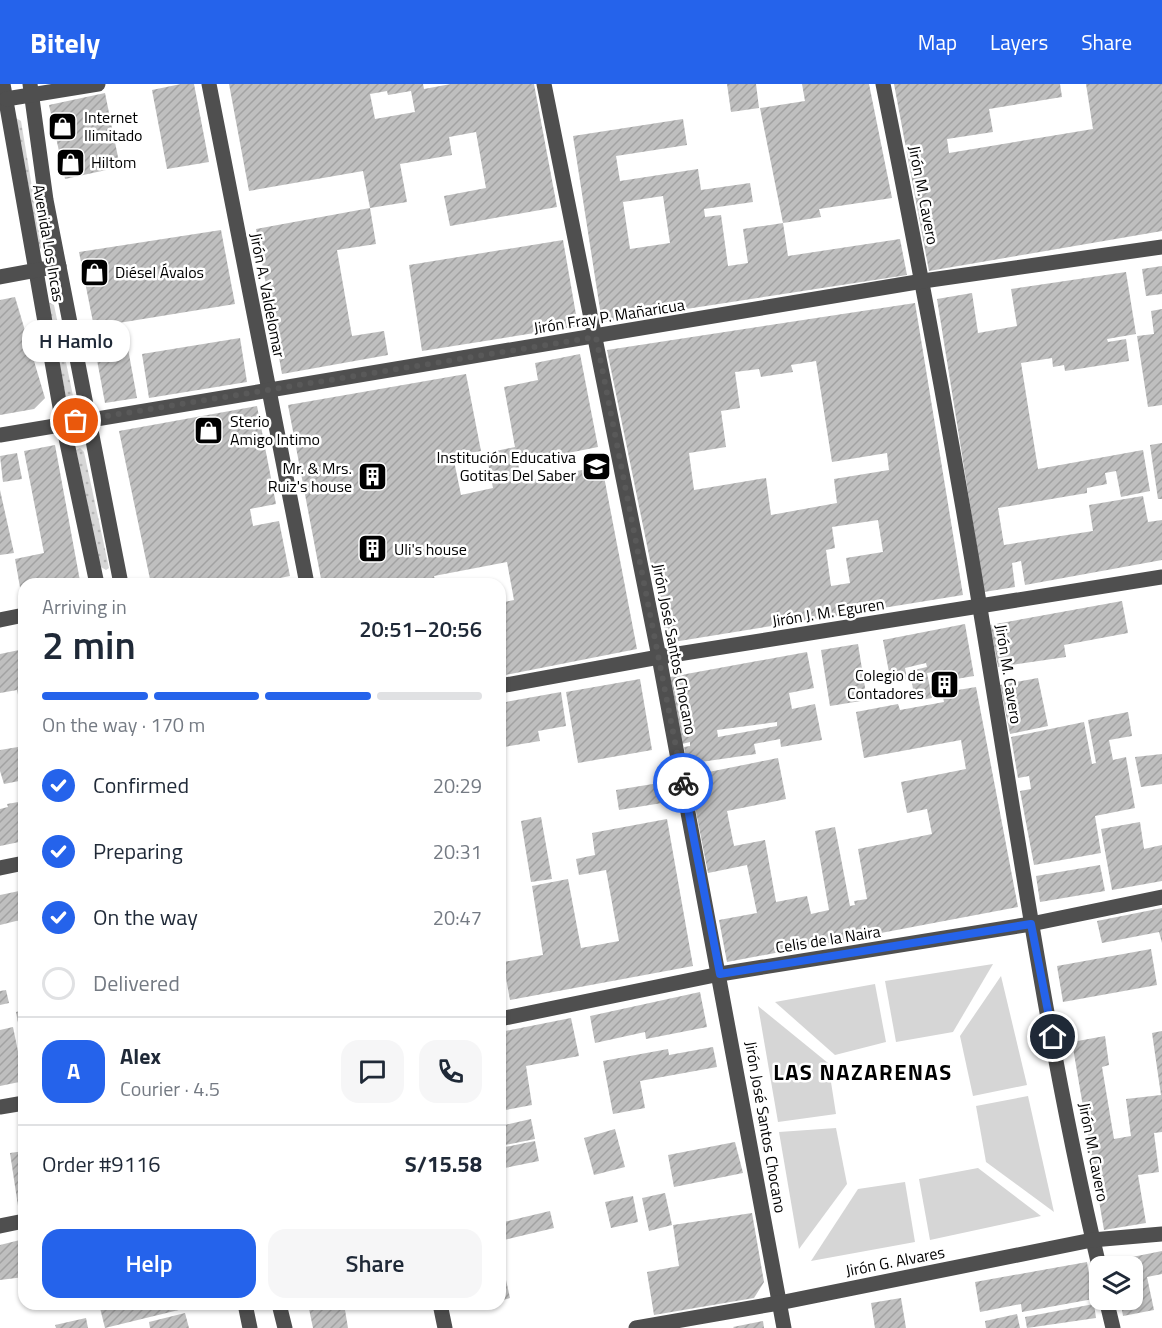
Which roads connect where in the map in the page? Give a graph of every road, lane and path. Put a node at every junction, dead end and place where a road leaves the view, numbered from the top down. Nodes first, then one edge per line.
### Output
1 (98, 84) edge
2 (209, 84) edge
3 (544, 84) edge
4 (883, 84) edge
5 (31, 89) edge
6 (4, 92) edge
7 (1162, 247) edge
8 (58, 266) junction
9 (35, 271) junction
10 (0, 277) edge
11 (923, 281) junction
12 (596, 337) junction
13 (267, 390) junction
14 (88, 419) junction
15 (63, 424) junction
16 (0, 435) edge
17 (1162, 577) edge
18 (96, 578) edge
19 (120, 578) edge
20 (306, 578) edge
21 (980, 607) junction
22 (18, 616) edge
23 (0, 620) edge
24 (659, 657) junction
25 (506, 685) edge
26 (18, 864) edge
27 (0, 868) edge
28 (1162, 897) edge
29 (1031, 924) junction
30 (720, 974) junction
31 (506, 1018) edge
32 (18, 1104) edge
33 (0, 1107) edge
34 (18, 1222) edge
35 (0, 1226) edge
36 (1162, 1234) edge
37 (1092, 1240) junction
38 (1096, 1256) edge
39 (779, 1303) junction
40 (246, 1310) edge
41 (280, 1310) edge
42 (441, 1310) edge
43 (1109, 1310) edge
44 (250, 1328) edge
45 (285, 1328) edge
46 (445, 1328) edge
47 (636, 1328) edge
48 (784, 1328) edge
49 (1113, 1328) edge

1 - 5 street
2 - 13 street, Jirón A. Valdelomar
3 - 12 street, Jirón José Santos Chocano
4 - 11 street, Jirón M. Cavero
5 - 6 street
5 - 8 street, Avenida Los Incas
6 - 9 street, Avenida Los Incas
7 - 11 street, Jirón Fray P. Mañaricua
8 - 9 street
8 - 14 street, Avenida Los Incas
9 - 10 street
9 - 15 street, Avenida Los Incas
11 - 12 street, Jirón Fray P. Mañaricua
11 - 21 street, Jirón M. Cavero
12 - 13 street, Jirón Fray P. Mañaricua
12 - 24 street, Jirón José Santos Chocano
13 - 14 street, Jirón Fray P. Mañaricua
13 - 20 street, Jirón A. Valdelomar
14 - 15 street, Jirón Fray P. Mañaricua
14 - 19 street, Avenida Los Incas
15 - 16 street, Jirón Fray P. Mañaricua
15 - 18 street, Avenida Los Incas
17 - 21 street, Jirón J. M. Eguren
21 - 24 street, Jirón J. M. Eguren
21 - 29 street, Jirón M. Cavero
22 - 23 street
24 - 25 street, Jirón J. M. Eguren
24 - 30 street, Jirón José Santos Chocano
26 - 27 street
28 - 29 street, Celis de la Naira
29 - 30 street, Celis de la Naira
29 - 37 street, Jirón M. Cavero
30 - 31 street, Celis de la Naira
30 - 39 street, Jirón José Santos Chocano
32 - 33 street
34 - 35 street
36 - 37 street, Jirón G. Alvares
37 - 38 street, Jirón M. Cavero
37 - 39 street, Jirón G. Alvares
39 - 47 street, Jirón G. Alvares
39 - 48 street, Jirón José Santos Chocano
40 - 44 street
41 - 45 street
42 - 46 street
43 - 49 street

